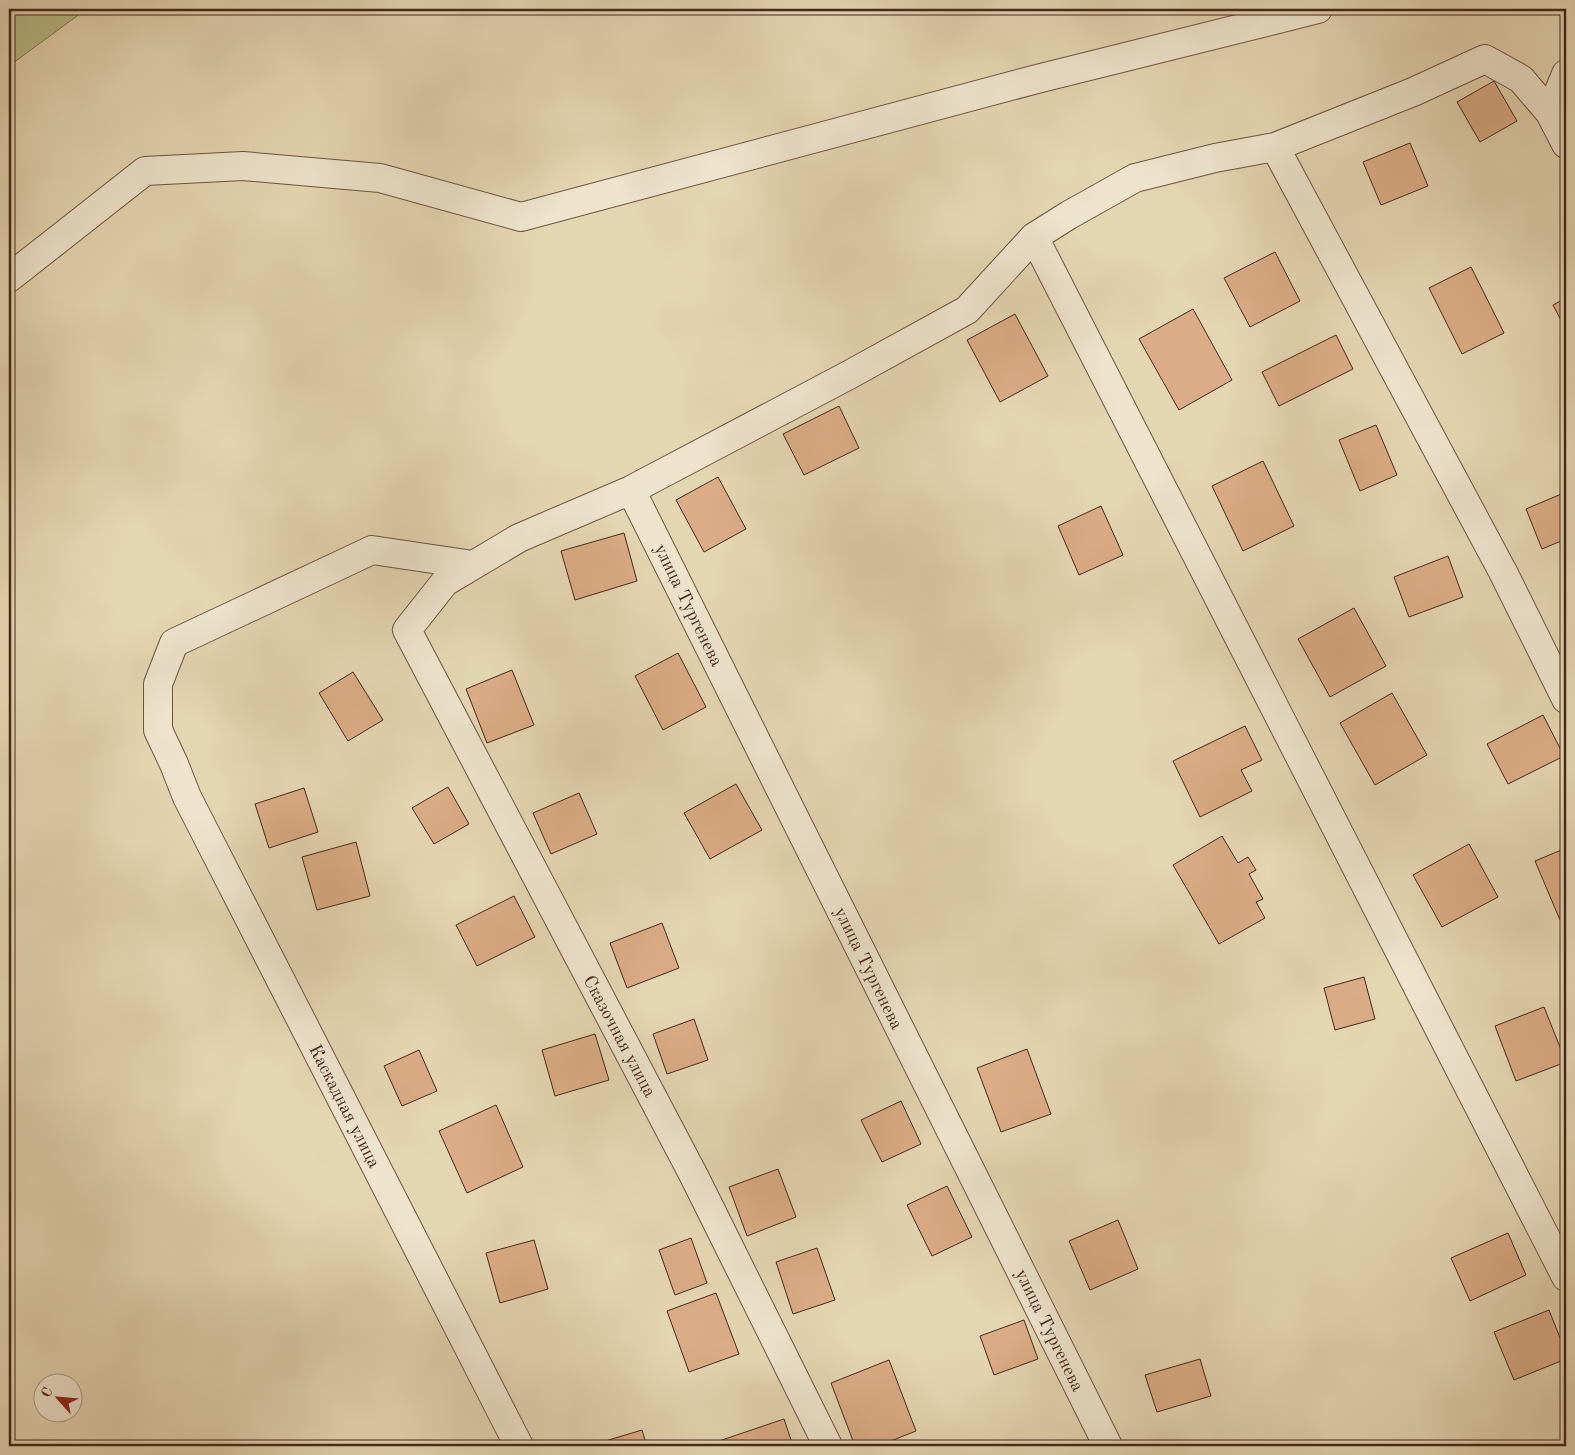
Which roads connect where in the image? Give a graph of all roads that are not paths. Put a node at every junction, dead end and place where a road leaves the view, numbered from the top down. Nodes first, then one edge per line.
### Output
1 (1318, 9) edge
2 (1566, 74) edge
3 (1550, 113) junction
4 (1566, 144) edge
5 (1275, 148) junction
6 (1034, 237) junction
7 (9, 278) edge
8 (631, 490) junction
9 (474, 565) junction
10 (1566, 699) edge
11 (1566, 1277) edge
12 (519, 1446) edge
13 (828, 1446) edge
14 (1108, 1446) edge

1 - 7 street
2 - 3 street
3 - 4 street
3 - 5 street
5 - 6 street
5 - 10 street
6 - 8 street
6 - 11 street
8 - 9 street
8 - 14 street, улица Тургенева
9 - 12 street, Каскадная улица
9 - 13 street, Сказочная улица

